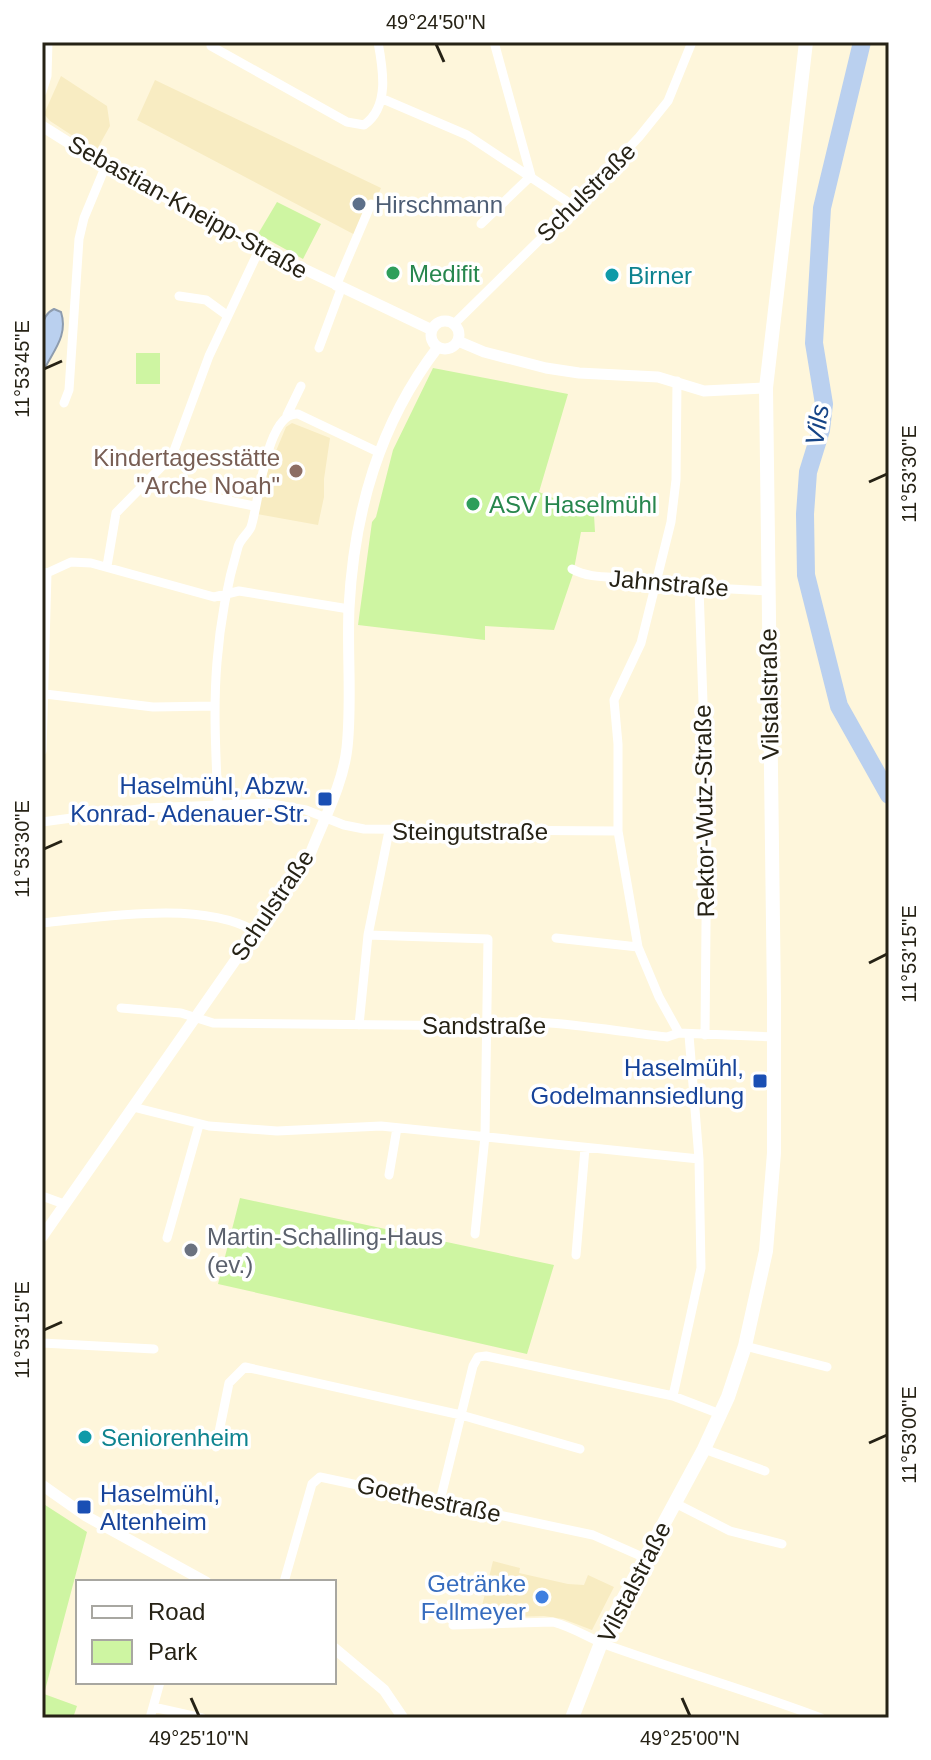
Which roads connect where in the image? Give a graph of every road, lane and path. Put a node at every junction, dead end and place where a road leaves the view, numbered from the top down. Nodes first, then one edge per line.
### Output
1 (48, 42) edge
2 (378, 42) edge
3 (494, 42) edge
4 (692, 42) edge
5 (806, 42) edge
6 (211, 46) dead end
7 (42, 92) edge
8 (383, 99) junction
9 (42, 126) edge
10 (106, 165) junction
11 (531, 176) junction
12 (371, 204) dead end
13 (574, 206) junction
14 (481, 224) dead end
15 (260, 248) junction
16 (338, 287) junction
17 (179, 296) dead end
18 (228, 316) junction
19 (454, 324) junction
20 (432, 330) junction
21 (458, 341) junction
22 (438, 347) junction
23 (319, 348) dead end
24 (677, 381) junction
25 (301, 386) dead end
26 (766, 388) junction
27 (64, 403) dead end
28 (287, 416) junction
29 (378, 452) junction
30 (150, 480) junction
31 (254, 506) junction
32 (107, 566) junction
33 (572, 569) dead end
34 (45, 573) edge
35 (655, 585) junction
36 (699, 588) junction
37 (768, 591) junction
38 (227, 595) junction
39 (349, 609) junction
40 (43, 671) edge
41 (45, 694) junction
42 (215, 706) junction
43 (42, 751) edge
44 (218, 804) junction
45 (325, 817) junction
46 (42, 822) edge
47 (389, 831) junction
48 (618, 831) junction
49 (42, 923) edge
50 (255, 931) junction
51 (368, 935) junction
52 (556, 938) dead end
53 (638, 947) junction
54 (121, 1008) dead end
55 (193, 1018) junction
56 (359, 1025) junction
57 (486, 1026) junction
58 (684, 1034) junction
59 (705, 1035) junction
60 (774, 1037) junction
61 (133, 1107) junction
62 (199, 1125) junction
63 (397, 1128) junction
64 (485, 1136) junction
65 (585, 1148) junction
66 (699, 1159) junction
67 (389, 1175) dead end
68 (42, 1196) edge
69 (64, 1204) junction
70 (475, 1234) dead end
71 (42, 1237) edge
72 (167, 1238) dead end
73 (576, 1255) dead end
74 (42, 1343) edge
75 (745, 1346) junction
76 (154, 1349) dead end
77 (827, 1367) dead end
78 (673, 1396) junction
79 (720, 1414) junction
80 (461, 1415) junction
81 (216, 1447) dead end
82 (580, 1449) dead end
83 (704, 1449) junction
84 (765, 1471) dead end
85 (42, 1485) edge
86 (440, 1501) junction
87 (675, 1503) junction
88 (782, 1544) dead end
89 (645, 1558) junction
90 (200, 1580) edge
91 (285, 1580) edge
92 (453, 1625) dead end
93 (601, 1643) junction
94 (336, 1650) edge
95 (159, 1684) edge
96 (153, 1707) junction
97 (150, 1718) edge
98 (202, 1718) edge
99 (403, 1718) edge
100 (572, 1718) edge
101 (821, 1718) edge

1 - 7 street
2 - 8 street
3 - 11 street
4 - 13 street, Schulstraße
5 - 26 main road, Vilstalstraße
6 - 8 street
8 - 11 street
9 - 10 street, Sebastian-Kneipp-Straße
10 - 15 street, Sebastian-Kneipp-Straße
10 - 27 street
11 - 13 street
11 - 14 street
12 - 16 street, Sebastian-Kneipp-Straße
13 - 19 street, Schulstraße
15 - 16 street, Sebastian-Kneipp-Straße
15 - 18 street
16 - 20 street, Sebastian-Kneipp-Straße
16 - 23 street, Sebastian-Kneipp-Straße
17 - 18 street
18 - 30 street
19 - 20 street
19 - 21 street
20 - 22 street
21 - 22 street
21 - 24 street
22 - 29 street, Schulstraße
24 - 26 street
24 - 35 street
25 - 28 street
26 - 37 main road, Vilstalstraße
28 - 29 street
28 - 31 street
29 - 39 street, Schulstraße
30 - 31 street
30 - 32 street
31 - 38 street
32 - 34 street
32 - 38 street
33 - 35 street, Jahnstraße
34 - 40 street
35 - 36 street, Jahnstraße
35 - 48 street
36 - 37 street, Jahnstraße
36 - 59 street, Rektor-Wutz-Straße
37 - 60 main road, Vilstalstraße
38 - 39 street
38 - 42 street
39 - 45 street, Schulstraße
40 - 41 street
41 - 42 street
41 - 43 street
42 - 44 street
44 - 45 street, Steingutstraße
44 - 46 street, Steingutstraße
45 - 47 street, Steingutstraße
45 - 50 street, Schulstraße
47 - 48 street, Steingutstraße
47 - 51 street
48 - 53 street
49 - 50 street
50 - 55 street, Schulstraße
51 - 56 street
51 - 57 street
52 - 53 street
53 - 58 street
54 - 55 street, Sandstraße
55 - 56 street, Sandstraße
55 - 61 street, Schulstraße
56 - 57 street, Sandstraße
57 - 58 street, Sandstraße
57 - 64 street
58 - 59 street, Sandstraße
58 - 66 street
59 - 60 street, Sandstraße
60 - 75 main road, Vilstalstraße
61 - 62 street
61 - 69 street, Schulstraße
62 - 63 street
62 - 72 street
63 - 64 street
63 - 67 street
64 - 65 street
64 - 70 street
65 - 66 street
65 - 73 street
66 - 78 street
68 - 69 street
69 - 71 street, Schulstraße
74 - 76 street
75 - 77 street
75 - 79 main road, Vilstalstraße
78 - 79 street
78 - 80 street
79 - 83 main road, Vilstalstraße
80 - 81 street
80 - 82 street
80 - 86 street
83 - 84 street
83 - 87 main road, Vilstalstraße
85 - 90 street
86 - 89 street, Goethestraße
86 - 91 street, Goethestraße
87 - 88 street
87 - 89 main road, Vilstalstraße
89 - 93 main road, Vilstalstraße
92 - 93 street
93 - 100 main road, Vilstalstraße
93 - 101 street
94 - 99 street
95 - 96 street
96 - 97 street
96 - 98 street

